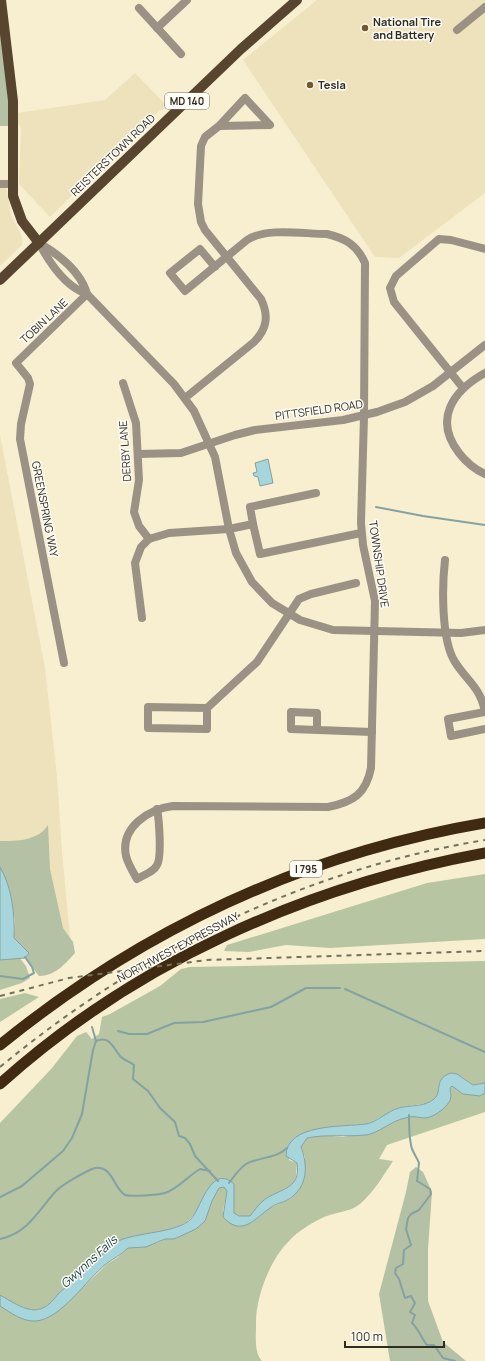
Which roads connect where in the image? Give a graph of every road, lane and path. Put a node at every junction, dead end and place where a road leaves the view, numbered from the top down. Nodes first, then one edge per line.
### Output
1 (1, 0) edge
2 (187, 0) edge
3 (297, 0) edge
4 (485, 7) edge
5 (139, 8) dead end
6 (156, 28) junction
7 (457, 30) dead end
8 (181, 54) dead end
9 (219, 126) junction
10 (0, 184) edge
11 (12, 184) junction
12 (39, 243) junction
13 (485, 249) edge
14 (227, 257) junction
15 (215, 267) junction
16 (0, 280) edge
17 (87, 294) junction
18 (485, 345) edge
19 (16, 363) joint
20 (451, 372) junction
21 (485, 373) edge
22 (123, 383) dead end
23 (463, 388) junction
24 (185, 398) junction
25 (364, 416) junction
26 (209, 443) junction
27 (138, 454) junction
28 (485, 474) edge
29 (316, 493) dead end
30 (253, 524) junction
31 (229, 529) junction
32 (361, 533) junction
33 (149, 539) junction
34 (445, 560) dead end
35 (356, 583) dead end
36 (288, 614) junction
37 (142, 618) dead end
38 (485, 630) edge
39 (374, 631) junction
40 (447, 633) junction
41 (64, 663) dead end
42 (207, 708) junction
43 (485, 712) edge
44 (316, 730) dead end
45 (485, 730) edge
46 (372, 732) junction
47 (157, 809) junction
48 (485, 823) edge
49 (485, 853) edge
50 (0, 1045) edge
51 (0, 1084) edge

1 - 11 main road
2 - 6 street
3 - 12 main road, REISTERSTOWN ROAD / MD 140
4 - 7 street
5 - 6 street
6 - 8 street
9 - 9 street
9 - 14 street
10 - 11 street
11 - 12 main road
12 - 16 main road, REISTERSTOWN ROAD / MD 140
12 - 17 street
13 - 20 street
14 - 15 street, TOWNSHIP DRIVE
14 - 24 street
14 - 25 street, TOWNSHIP DRIVE
15 - 15 street, TOWNSHIP DRIVE
17 - 19 street, TOBIN LANE
17 - 24 street
18 - 20 street, PITTSFIELD ROAD
19 - 41 street, GREENSPRING WAY
20 - 23 street
20 - 25 street, PITTSFIELD ROAD
21 - 23 street
22 - 27 street, DERBY LANE
23 - 28 street
24 - 26 street
25 - 26 street, PITTSFIELD ROAD
25 - 32 street, TOWNSHIP DRIVE
26 - 27 street, PITTSFIELD ROAD
26 - 31 street
27 - 33 street, DERBY LANE
29 - 30 street
30 - 31 street
30 - 32 street
31 - 33 street
31 - 36 street
32 - 39 street, TOWNSHIP DRIVE
33 - 37 street
34 - 40 street
35 - 36 street
36 - 39 street
36 - 42 street
38 - 40 street
39 - 40 street
39 - 46 street, TOWNSHIP DRIVE
40 - 43 street
42 - 42 street
43 - 45 street
44 - 46 street
46 - 47 street, TOWNSHIP DRIVE
47 - 47 street, TOWNSHIP DRIVE
48 - 50 highway, NORTHWEST EXPRESSWAY / I 795
49 - 51 highway, NORTHWEST EXPRESSWAY

